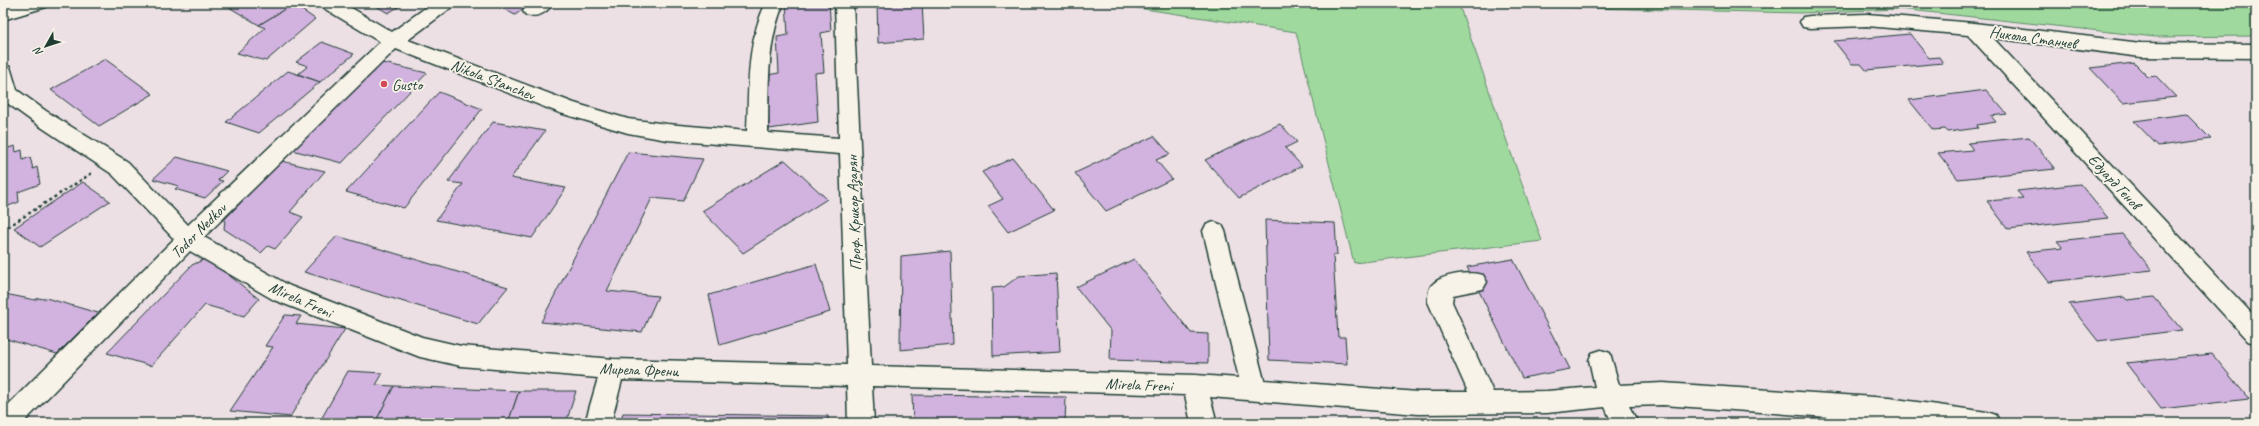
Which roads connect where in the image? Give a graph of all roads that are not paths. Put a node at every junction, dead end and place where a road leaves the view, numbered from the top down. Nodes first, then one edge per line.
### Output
1 (39, 3) edge
2 (329, 3) edge
3 (445, 3) edge
4 (775, 3) edge
5 (844, 3) edge
6 (3, 14) edge
7 (1810, 22) dead end
8 (1974, 28) junction
9 (393, 41) junction
10 (2252, 55) edge
11 (3, 72) edge
12 (757, 138) junction
13 (850, 147) junction
14 (1214, 231) dead end
15 (188, 240) junction
16 (1475, 282) dead end
17 (2256, 334) edge
18 (1601, 360) dead end
19 (613, 369) junction
20 (859, 376) junction
21 (1195, 385) junction
22 (1254, 390) junction
23 (1611, 396) junction
24 (1485, 402) junction
25 (7, 423) edge
26 (598, 423) edge
27 (861, 423) edge
28 (1204, 423) edge
29 (1625, 423) edge
30 (1987, 423) edge

1 - 6 street
2 - 9 street, Nikola Stanchev
3 - 9 street, Todor Nedkov
4 - 12 street
5 - 13 street, Проф. Крикор Азарян
7 - 8 street, Никола Станчев
8 - 10 street, Никола Станчев
8 - 17 street, Едуард Генов
9 - 12 street, Nikola Stanchev
9 - 15 street, Todor Nedkov
11 - 15 street, Mirela Freni
12 - 13 street, Nikola Stanchev
13 - 20 street, Проф. Крикор Азарян
14 - 22 street
15 - 19 street, Mirela Freni
15 - 25 street, Todor Nedkov
16 - 24 street
18 - 23 street
19 - 20 street, Мирела Френи
19 - 26 street
20 - 21 street, Mirela Freni
20 - 27 street, Проф. Крикор Азарян
21 - 22 street, Mirela Freni
21 - 28 street
22 - 24 street, Mirela Freni
23 - 24 street, Mirela Freni
23 - 29 street
23 - 30 street, Mirela Freni

